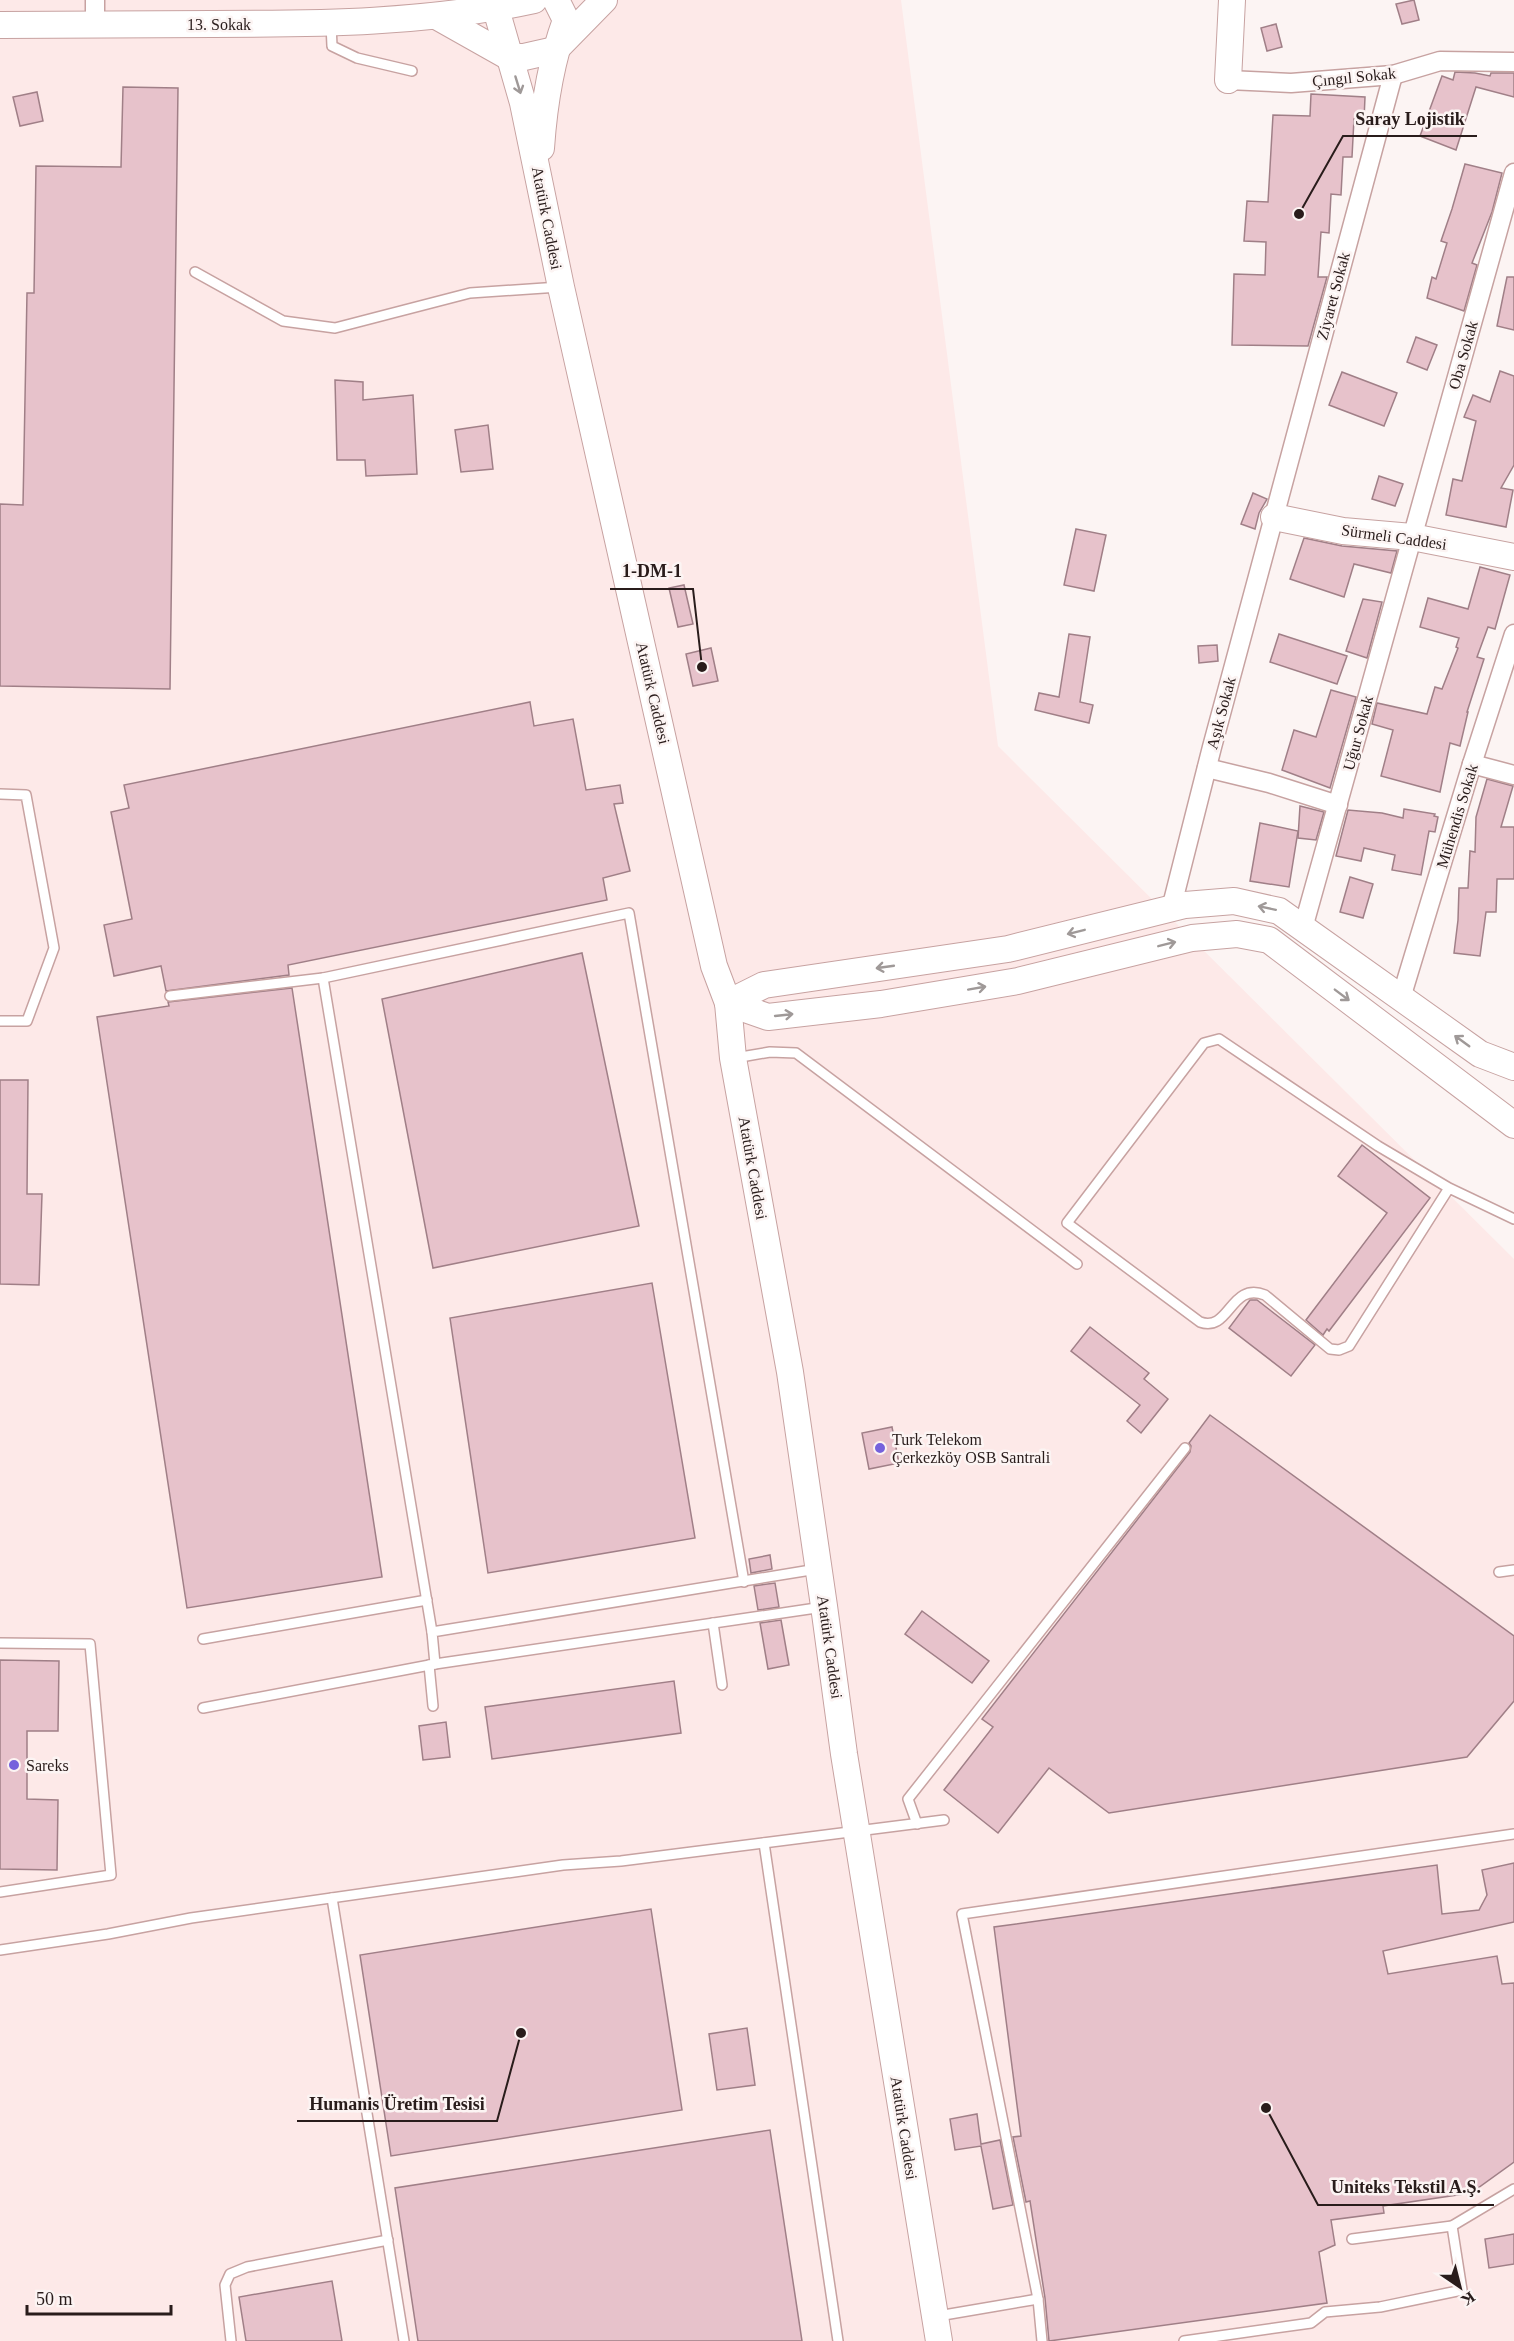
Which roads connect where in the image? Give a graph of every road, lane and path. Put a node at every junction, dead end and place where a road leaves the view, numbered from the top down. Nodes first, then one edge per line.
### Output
1 (534, 0) edge
2 (556, 0) edge
3 (604, 0) edge
4 (1232, 0) edge
5 (496, 9) junction
6 (95, 12) edge
7 (438, 17) junction
8 (331, 24) junction
9 (0, 25) edge
10 (555, 50) junction
11 (509, 57) junction
12 (1514, 62) edge
13 (412, 71) dead end
14 (1393, 75) junction
15 (1228, 80) joint
16 (1514, 173) edge
17 (539, 176) junction
18 (195, 272) dead end
19 (561, 286) junction
20 (1274, 518) junction
21 (1412, 537) junction
22 (1514, 557) edge
23 (1514, 634) edge
24 (1472, 764) junction
25 (1207, 768) junction
26 (1514, 775) edge
27 (0, 794) edge
28 (1338, 805) junction
29 (1171, 909) junction
30 (1304, 928) junction
31 (323, 978) junction
32 (170, 996) dead end
33 (1401, 998) junction
34 (728, 1003) junction
35 (0, 1021) edge
36 (733, 1058) junction
37 (1514, 1067) edge
38 (1514, 1125) edge
39 (1449, 1188) junction
40 (1514, 1219) edge
41 (1077, 1264) dead end
42 (1185, 1448) dead end
43 (819, 1569) junction
44 (1514, 1570) edge
45 (1499, 1572) dead end
46 (744, 1582) junction
47 (426, 1600) junction
48 (825, 1606) junction
49 (713, 1623) junction
50 (432, 1632) junction
51 (202, 1639) dead end
52 (0, 1643) edge
53 (432, 1665) junction
54 (722, 1685) dead end
55 (433, 1706) dead end
56 (203, 1708) dead end
57 (944, 1820) dead end
58 (917, 1824) junction
59 (856, 1831) junction
60 (1514, 1833) edge
61 (764, 1843) junction
62 (0, 1892) edge
63 (332, 1898) junction
64 (0, 1950) edge
65 (1514, 2189) edge
66 (1452, 2226) junction
67 (388, 2240) junction
68 (1353, 2240) dead end
69 (1038, 2299) junction
70 (937, 2329) edge
71 (231, 2341) edge
72 (404, 2341) edge
73 (838, 2341) edge
74 (1042, 2341) edge
75 (1184, 2341) edge

1 - 5 street, 13. Sokak
2 - 10 street
3 - 10 street
4 - 15 street
5 - 7 street, 13. Sokak
5 - 11 street, Atatürk Caddesi
6 - 8 street, 13. Sokak
6 - 9 street, 13. Sokak
7 - 8 street, 13. Sokak
7 - 11 street
8 - 13 lane
10 - 11 street
10 - 17 street
11 -> 17 street, Atatürk Caddesi
12 - 14 street, Çıngıl Sokak
14 - 15 street, Çıngıl Sokak
14 - 20 street, Ziyaret Sokak
16 - 21 street, Oba Sokak
17 - 19 street, Atatürk Caddesi
18 - 19 lane
19 - 34 street, Atatürk Caddesi
20 - 21 street, Sürmeli Caddesi
20 - 25 street, Aşık Sokak
21 - 22 street, Sürmeli Caddesi
21 - 28 street, Uğur Sokak
23 - 24 street, Mühendis Sokak
24 - 26 street
24 - 33 street, Mühendis Sokak
25 - 28 street
25 - 29 street, Aşık Sokak
27 - 35 lane
28 - 30 street, Uğur Sokak
30 -> 29 street
29 -> 34 street
30 - 33 street
31 - 32 lane
31 - 46 lane
31 - 47 lane
37 -> 33 street
34 - 36 street, Atatürk Caddesi
34 -> 38 street
36 - 41 lane
36 - 43 street, Atatürk Caddesi
39 - 39 lane
39 - 40 lane
42 - 58 lane
43 - 46 lane
43 - 48 street, Atatürk Caddesi
44 - 45 lane
46 - 50 lane
47 - 50 lane
47 - 51 lane
48 - 49 lane
48 - 59 street, Atatürk Caddesi
49 - 53 lane
49 - 54 lane
50 - 53 lane
52 - 62 lane
53 - 55 lane
53 - 56 lane
57 - 58 lane
58 - 59 lane
59 - 61 lane
59 - 70 street, Atatürk Caddesi
60 - 69 lane
61 - 63 lane
61 - 73 lane
63 - 64 lane
63 - 67 lane
65 - 66 lane
66 - 68 lane
66 - 75 lane
67 - 71 lane
67 - 72 lane
69 - 70 lane
69 - 74 lane

